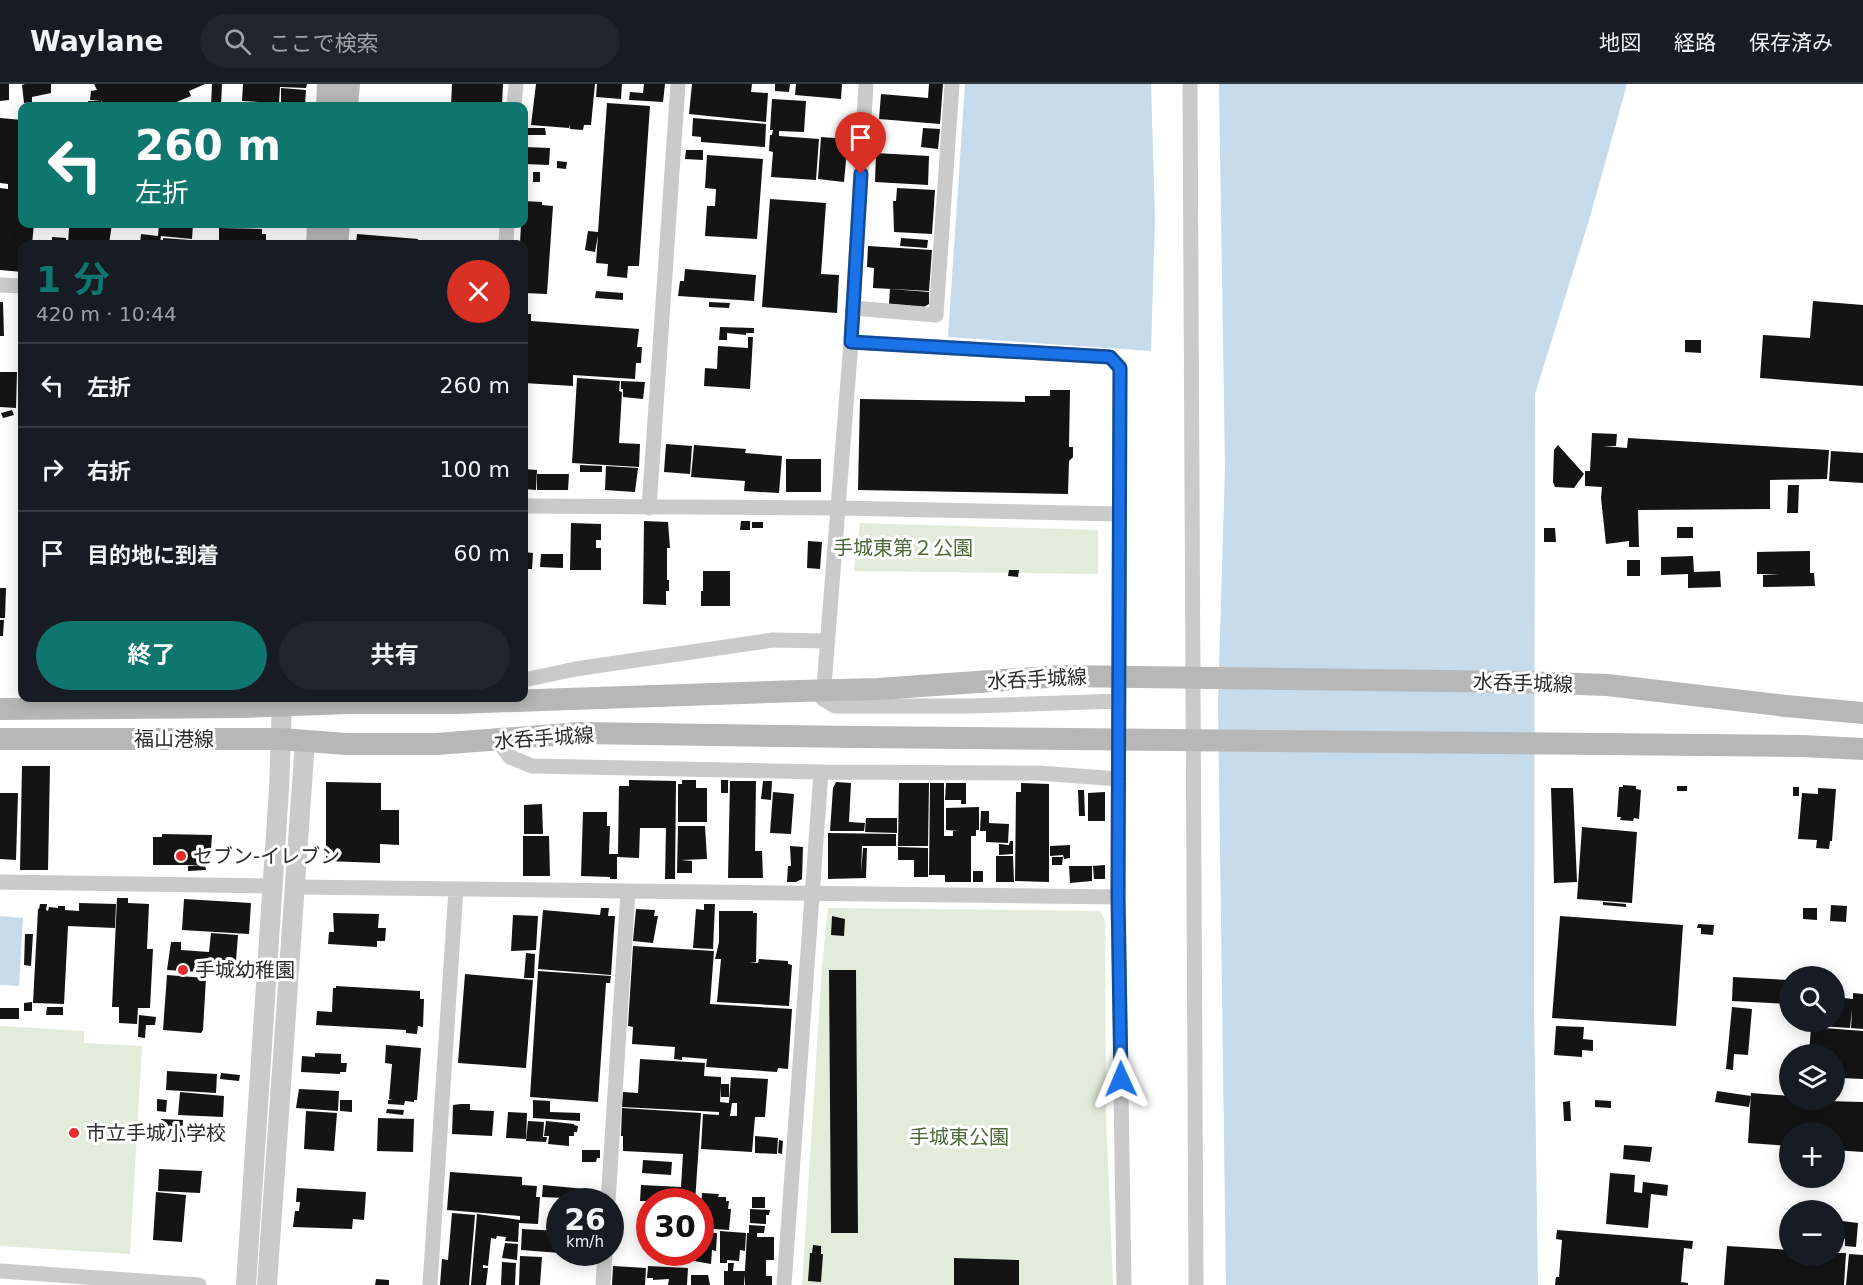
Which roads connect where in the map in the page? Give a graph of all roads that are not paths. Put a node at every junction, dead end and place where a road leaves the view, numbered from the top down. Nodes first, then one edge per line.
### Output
1 (328, 84) edge
2 (349, 84) edge
3 (516, 84) edge
4 (678, 84) edge
5 (866, 84) edge
6 (952, 84) edge
7 (1190, 84) edge
8 (327, 102) edge
9 (347, 102) edge
10 (514, 102) edge
11 (0, 285) edge
12 (18, 286) edge
13 (853, 308) junction
14 (851, 342) junction
15 (528, 506) edge
16 (649, 508) junction
17 (838, 508) junction
18 (1118, 514) junction
19 (827, 641) junction
20 (528, 679) edge
21 (528, 698) edge
22 (1119, 701) junction
23 (276, 702) edge
24 (282, 702) edge
25 (308, 702) edge
26 (0, 709) edge
27 (1863, 713) edge
28 (0, 739) edge
29 (280, 739) junction
30 (305, 741) junction
31 (498, 741) junction
32 (1863, 749) edge
33 (820, 772) junction
34 (1119, 779) junction
35 (0, 882) edge
36 (271, 886) junction
37 (294, 887) junction
38 (456, 889) junction
39 (628, 891) junction
40 (811, 894) junction
41 (1118, 897) junction
42 (609, 1188) edge
43 (604, 1266) edge
44 (0, 1271) edge
45 (67, 1281) edge
46 (199, 1285) edge
47 (246, 1285) edge
48 (267, 1285) edge
49 (430, 1285) edge
50 (603, 1285) edge
51 (784, 1285) edge
52 (1124, 1285) edge
53 (1196, 1285) edge

1 - 8 main road
2 - 9 main road
3 - 10 street
4 - 16 street
5 - 13 street
6 - 13 street
7 - 53 street
11 - 12 street
13 - 14 street
14 - 17 street
14 - 18 street
15 - 16 street
16 - 17 street
17 - 18 street
17 - 19 street
18 - 22 street
19 - 20 street
19 - 22 street
21 - 27 main road, 水呑手城線, bridge
22 - 34 street
23 - 26 main road, 福山港線
24 - 29 street
25 - 30 main road
28 - 29 main road, 福山港線
29 - 30 main road, 福山港線
29 - 36 street
30 - 31 main road, 水呑手城線
30 - 37 street
31 - 32 main road, 水呑手城線, bridge
31 - 33 street
33 - 34 street
33 - 40 street
34 - 41 street
35 - 36 street
36 - 47 street
37 - 38 street
37 - 48 street
38 - 39 street
38 - 49 street
39 - 40 street
39 - 42 street
40 - 41 street
40 - 51 street
41 - 52 street
43 - 50 street
44 - 45 street
45 - 46 street

